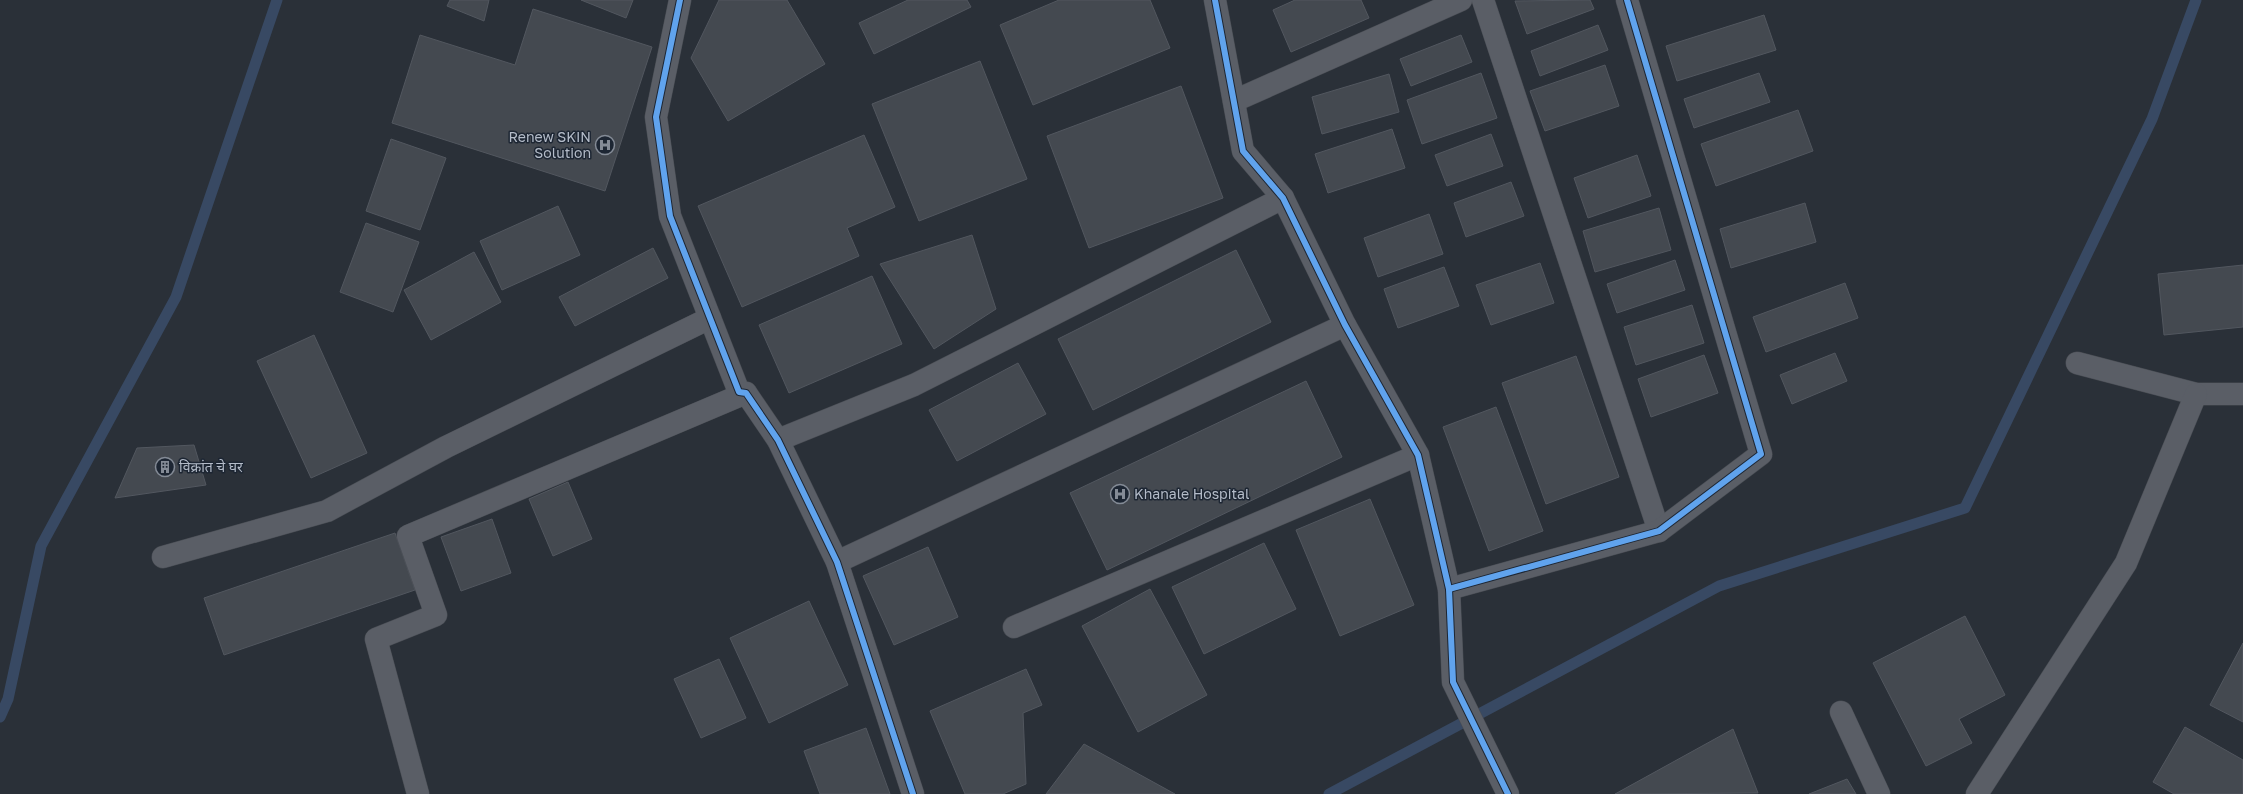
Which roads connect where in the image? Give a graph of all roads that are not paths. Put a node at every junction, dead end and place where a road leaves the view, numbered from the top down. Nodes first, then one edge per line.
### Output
1 (680, 0) edge
2 (1215, 0) edge
3 (1461, 0) edge
4 (1484, 0) edge
5 (1627, 0) edge
6 (1234, 100) junction
7 (1283, 198) junction
8 (710, 318) junction
9 (1345, 325) junction
10 (2077, 363) dead end
11 (746, 393) junction
12 (2196, 394) junction
13 (2243, 394) edge
14 (778, 440) junction
15 (1418, 455) junction
16 (1658, 531) junction
17 (163, 556) dead end
18 (838, 562) junction
19 (1449, 590) junction
20 (1014, 627) dead end
21 (1841, 712) dead end
22 (1505, 788) edge
23 (418, 794) edge
24 (913, 794) edge
25 (1879, 794) edge
26 (1977, 794) edge

1 - 8 street
2 - 6 street
3 - 6 street
4 - 16 street
5 - 16 street
6 - 7 street
7 - 9 street
7 - 14 street
8 - 11 street
8 - 17 street
9 - 15 street
9 - 18 street
10 - 12 street
11 - 14 street
11 - 23 street
12 - 13 street
12 - 26 street
14 - 18 street
15 - 19 street
15 - 20 street
16 - 19 street
18 - 24 street
19 - 22 street
21 - 25 street

